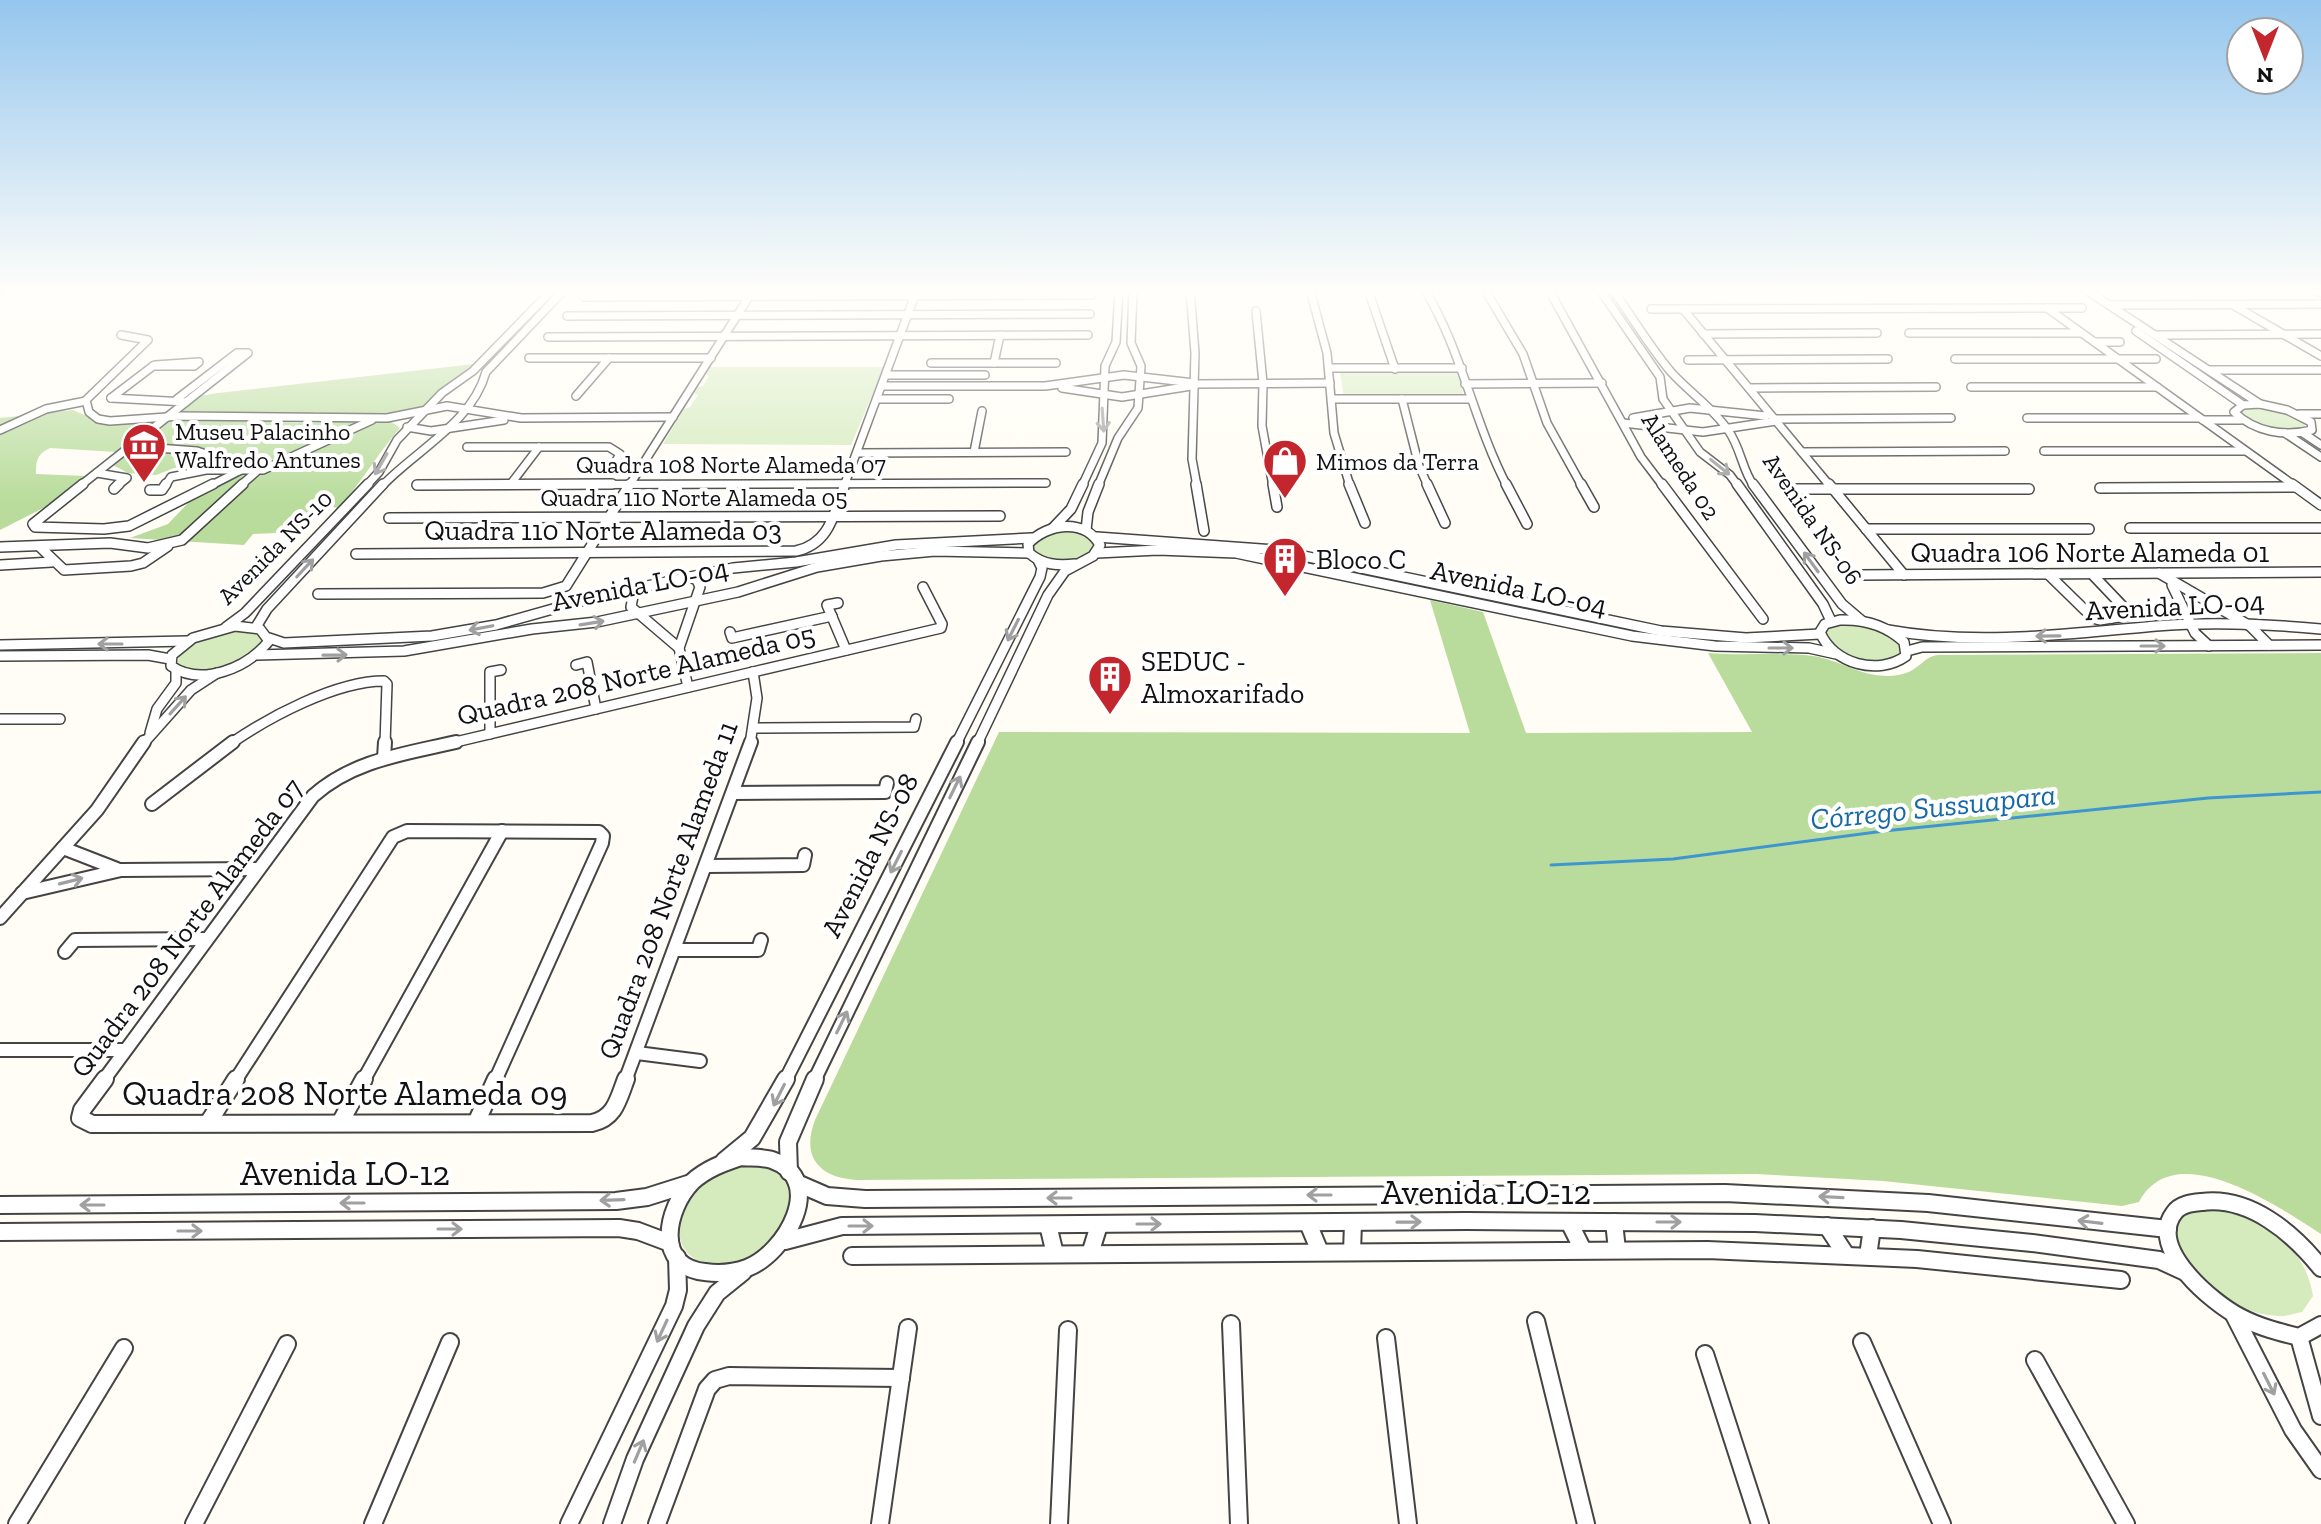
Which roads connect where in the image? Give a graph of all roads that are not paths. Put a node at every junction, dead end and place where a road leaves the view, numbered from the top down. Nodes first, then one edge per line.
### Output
1 (124, 361) edge
2 (227, 361) edge
3 (237, 361) edge
4 (483, 361) edge
5 (496, 361) edge
6 (606, 361) edge
7 (709, 361) edge
8 (892, 361) edge
9 (1107, 361) edge
10 (1140, 361) edge
11 (1193, 361) edge
12 (1261, 361) edge
13 (1328, 361) edge
14 (1392, 361) edge
15 (1459, 361) edge
16 (1526, 361) edge
17 (1590, 361) edge
18 (1649, 361) edge
19 (1664, 361) edge
20 (1726, 361) edge
21 (2123, 361) edge
22 (2179, 361) edge
23 (2196, 361) edge
24 (931, 363) dead end
25 (994, 363) joint
26 (1056, 363) dead end
27 (153, 366) junction
28 (1329, 368) junction
29 (1462, 368) junction
30 (1395, 369) junction
31 (2209, 370) junction
32 (2321, 370) edge
33 (887, 375) junction
34 (985, 375) dead end
35 (1105, 377) junction
36 (1140, 377) junction
37 (1534, 382) junction
38 (1263, 383) junction
39 (1330, 383) junction
40 (1602, 383) junction
41 (1194, 384) junction
42 (1465, 384) junction
43 (882, 386) junction
44 (1045, 386) junction
45 (1936, 387) dead end
46 (1971, 387) dead end
47 (2157, 387) junction
48 (1749, 388) junction
49 (1103, 394) junction
50 (576, 396) dead end
51 (1139, 396) junction
52 (877, 399) junction
53 (949, 399) dead end
54 (1332, 399) junction
55 (1402, 399) junction
56 (1470, 399) junction
57 (182, 400) junction
58 (86, 401) junction
59 (2260, 404) junction
60 (2243, 405) junction
61 (428, 409) junction
62 (465, 409) junction
63 (1713, 410) junction
64 (982, 411) dead end
65 (1671, 411) junction
66 (2299, 414) junction
67 (2321, 414) edge
68 (673, 417) junction
69 (165, 418) junction
70 (376, 418) junction
71 (387, 418) junction
72 (521, 418) junction
73 (1951, 418) dead end
74 (2027, 418) dead end
75 (2199, 418) junction
76 (2240, 418) junction
77 (1774, 419) junction
78 (2321, 420) edge
79 (1622, 421) junction
80 (2311, 422) junction
81 (409, 428) junction
82 (447, 428) junction
83 (0, 430) edge
84 (1685, 430) junction
85 (1728, 430) junction
86 (2284, 433) junction
87 (2303, 433) junction
88 (2321, 445) edge
89 (131, 446) junction
90 (467, 447) dead end
91 (539, 447) junction
92 (2005, 451) dead end
93 (2044, 451) dead end
94 (2245, 451) junction
95 (974, 452) junction
96 (1066, 452) dead end
97 (1802, 452) junction
98 (858, 453) junction
99 (2321, 457) edge
100 (633, 464) dead end
101 (238, 469) junction
102 (256, 472) junction
103 (97, 473) junction
104 (846, 483) junction
105 (1046, 483) dead end
106 (633, 484) junction
107 (417, 485) dead end
108 (510, 485) junction
109 (2296, 487) junction
110 (2100, 488) dead end
111 (114, 489) dead end
112 (1788, 489) dead end
113 (1833, 489) junction
114 (2029, 489) dead end
115 (2321, 505) edge
116 (1277, 507) dead end
117 (1594, 507) dead end
118 (833, 516) junction
119 (1000, 516) dead end
120 (611, 517) junction
121 (389, 518) dead end
122 (1365, 523) dead end
123 (1445, 523) dead end
124 (1527, 524) dead end
125 (1053, 528) junction
126 (2130, 528) dead end
127 (2321, 528) edge
128 (1866, 529) junction
129 (2089, 529) dead end
130 (1086, 530) junction
131 (1204, 531) dead end
132 (1097, 537) junction
133 (1032, 538) junction
134 (182, 540) junction
135 (0, 547) edge
136 (40, 547) junction
137 (588, 553) junction
138 (1097, 553) junction
139 (356, 554) dead end
140 (727, 555) junction
141 (1034, 556) junction
142 (768, 557) junction
143 (52, 562) junction
144 (1075, 564) junction
145 (0, 565) edge
146 (720, 570) junction
147 (2321, 572) edge
148 (2159, 573) junction
149 (2048, 574) junction
150 (2092, 574) junction
151 (1859, 575) dead end
152 (1904, 575) junction
153 (690, 577) junction
154 (2172, 584) junction
155 (644, 586) junction
156 (923, 587) dead end
157 (318, 594) dead end
158 (696, 601) junction
159 (838, 603) dead end
160 (640, 613) junction
161 (832, 616) junction
162 (1763, 619) dead end
163 (1831, 621) junction
164 (1862, 621) junction
165 (2192, 626) junction
166 (2248, 626) junction
167 (226, 627) junction
168 (256, 627) junction
169 (2321, 629) edge
170 (1888, 630) junction
171 (730, 632) dead end
172 (1820, 634) junction
173 (269, 638) junction
174 (188, 641) junction
175 (0, 645) edge
176 (2269, 645) junction
177 (2321, 645) edge
178 (2209, 646) junction
179 (679, 648) junction
180 (846, 650) junction
181 (1907, 651) junction
182 (1836, 654) junction
183 (257, 655) junction
184 (0, 656) edge
185 (170, 659) junction
186 (576, 665) dead end
187 (501, 670) dead end
188 (176, 671) junction
189 (753, 672) junction
190 (217, 673) junction
191 (688, 687) junction
192 (596, 709) junction
193 (0, 719) edge
194 (60, 719) dead end
195 (916, 719) dead end
196 (754, 728) junction
197 (490, 734) junction
198 (143, 743) junction
199 (384, 758) junction
200 (344, 772) joint
201 (887, 783) dead end
202 (733, 793) junction
203 (152, 804) dead end
204 (502, 831) junction
205 (63, 848) junction
206 (805, 855) dead end
207 (706, 866) junction
208 (258, 869) junction
209 (121, 870) junction
210 (22, 893) junction
211 (0, 918) edge
212 (207, 939) junction
213 (761, 940) dead end
214 (675, 950) junction
215 (65, 952) dead end
216 (0, 1050) edge
217 (125, 1050) junction
218 (637, 1053) junction
219 (700, 1061) dead end
220 (607, 1118) joint
221 (82, 1121) joint
222 (208, 1123) junction
223 (340, 1123) junction
224 (476, 1123) junction
225 (724, 1161) junction
226 (793, 1178) junction
227 (688, 1184) junction
228 (0, 1205) edge
229 (1569, 1222) junction
230 (1614, 1222) junction
231 (1308, 1223) junction
232 (1353, 1223) junction
233 (1048, 1225) junction
234 (1099, 1225) junction
235 (1827, 1226) junction
236 (1872, 1228) junction
237 (2168, 1229) junction
238 (0, 1232) edge
239 (785, 1241) junction
240 (673, 1250) junction
241 (1583, 1250) junction
242 (1617, 1250) junction
243 (1320, 1252) junction
244 (1352, 1252) junction
245 (1055, 1254) junction
246 (1090, 1254) junction
247 (1846, 1255) junction
248 (852, 1256) dead end
249 (1868, 1256) junction
250 (2318, 1261) edge
251 (747, 1269) junction
252 (2185, 1272) junction
253 (2121, 1280) dead end
254 (2234, 1314) junction
255 (1536, 1321) dead end
256 (1231, 1324) dead end
257 (2321, 1325) edge
258 (908, 1328) dead end
259 (1068, 1330) dead end
260 (2299, 1337) junction
261 (1386, 1338) dead end
262 (450, 1342) dead end
263 (1862, 1342) dead end
264 (287, 1344) dead end
265 (124, 1348) dead end
266 (1705, 1354) dead end
267 (2035, 1360) dead end
268 (901, 1378) junction
269 (2321, 1416) edge
270 (2321, 1470) edge
271 (17, 1524) edge
272 (194, 1524) edge
273 (373, 1524) edge
274 (569, 1524) edge
275 (612, 1524) edge
276 (657, 1524) edge
277 (880, 1524) edge
278 (1059, 1524) edge
279 (1239, 1524) edge
280 (1408, 1524) edge
281 (1586, 1524) edge
282 (1760, 1524) edge
283 (1942, 1524) edge
284 (2126, 1524) edge

1 - 58 street
2 - 57 street
3 - 57 street
4 - 61 street, Avenida NS-10
5 - 62 street, Avenida NS-10
6 - 50 street
7 - 68 street
8 - 33 street, Quadra 110 Norte Alameda 03
9 - 35 street
10 - 36 street
11 - 41 street
12 - 38 street
13 - 28 street
14 - 30 street
15 - 29 street
16 - 37 street
17 - 40 street, Alameda 02
18 - 65 street, Avenida NS-06
19 - 63 street, Avenida NS-06
20 - 48 street
21 - 47 street
22 - 60 street
23 - 31 street
24 - 25 street
25 - 26 street
27 - 27 street
27 - 57 street
28 - 30 street
28 - 39 street
29 - 30 street
29 - 42 street
31 - 32 street
31 - 59 street
33 - 34 street
33 - 43 street, Quadra 110 Norte Alameda 03
35 - 36 street
35 - 44 street
35 - 49 street
36 - 41 street
36 - 51 street
37 - 40 street
37 - 42 street
37 - 117 street
38 - 39 street
38 - 41 street
38 - 116 street
39 - 54 street
40 - 79 street, Alameda 02
41 - 51 street
41 - 131 street
42 - 56 street
43 - 44 street
43 - 52 street, Quadra 110 Norte Alameda 03
44 - 49 street
45 - 48 street
46 - 47 street
47 - 75 street
48 - 77 street
49 - 51 street
49 -> 125 street
51 - 130 street
52 - 53 street
52 - 98 street, Quadra 110 Norte Alameda 03
54 - 55 street
54 - 122 street
55 - 56 street
55 - 123 street
56 - 124 street
57 - 69 street
58 - 69 street
58 - 83 street
59 - 60 street
59 - 66 street
60 - 76 street
61 - 62 street
61 - 71 street
61 - 81 street, Avenida NS-10
62 - 72 street
62 - 82 street, Avenida NS-10
63 - 65 street
63 - 77 street
63 - 85 street, Avenida NS-06
64 - 95 street
65 - 79 street
65 - 84 street, Avenida NS-06
66 - 67 street
66 - 80 street
68 - 72 street
68 - 106 street
69 - 70 street
69 - 89 street
70 - 71 street
70 - 102 street
71 - 81 street
72 - 82 street
73 - 77 street
74 - 75 street
75 - 76 street
75 - 94 street
76 - 86 street
77 - 85 street
77 - 97 street
78 - 80 street
79 - 84 street
79 - 162 street, Alameda 02
80 - 87 street
81 - 82 street
81 -> 167 street, Avenida NS-10
168 -> 82 street, Avenida NS-10
84 - 85 street
84 -> 163 street, Avenida NS-06
164 -> 85 street, Avenida NS-06
86 - 87 street
86 - 99 street
87 - 88 street
89 - 101 street
89 - 103 street
90 - 91 street
91 - 100 street
91 - 108 street
92 - 97 street
93 - 94 street
94 - 109 street
95 - 96 street
95 - 98 street
97 - 113 street
98 - 104 street, Quadra 110 Norte Alameda 03
101 - 101 street
101 - 102 street
101 - 103 street
102 - 134 street
103 - 111 street
104 - 105 street, Quadra 108 Norte Alameda 07
104 - 106 street, Quadra 108 Norte Alameda 07
104 - 118 street, Quadra 110 Norte Alameda 03
106 - 108 street, Quadra 108 Norte Alameda 07
106 - 120 street
107 - 108 street, Quadra 108 Norte Alameda 07
109 - 110 street
109 - 115 street
112 - 113 street
113 - 114 street
113 - 128 street
118 - 119 street, Quadra 110 Norte Alameda 05
118 - 120 street, Quadra 110 Norte Alameda 05
118 - 142 street, Quadra 110 Norte Alameda 03
120 - 121 street, Quadra 110 Norte Alameda 05
120 - 137 street
125 - 130 street
125 - 133 street
126 - 127 street
128 - 129 street
128 - 152 street
130 - 132 street
132 - 138 street
132 - 172 street, Avenida LO-04
133 - 141 street, Avenida NS-08
133 - 142 street, Avenida LO-04
134 - 136 street
134 - 143 street
135 - 136 street
136 - 143 street
137 - 139 street, Quadra 110 Norte Alameda 03
137 - 140 street, Quadra 110 Norte Alameda 03
137 - 157 street
138 - 144 street, Avenida NS-08
138 -> 182 street, Avenida LO-04
140 - 142 street, Quadra 110 Norte Alameda 03
140 - 146 street
141 - 144 street
141 - 158 street, Avenida LO-04
141 -> 225 street, Avenida NS-08
142 - 146 street, Avenida LO-04
143 - 145 street
226 -> 144 street, Avenida NS-08
146 - 153 street, Avenida LO-04
147 - 148 street, Quadra 106 Norte Alameda 01
148 - 150 street, Quadra 106 Norte Alameda 01
148 - 154 street
149 - 150 street, Quadra 106 Norte Alameda 01
149 - 150 street
149 - 152 street, Quadra 106 Norte Alameda 01
151 - 152 street, Quadra 106 Norte Alameda 01
153 - 155 street, Avenida LO-04
153 - 158 street
154 - 165 street
154 - 166 street
155 - 160 street
155 -> 173 street, Avenida LO-04
156 - 180 street, Quadra 208 Norte Alameda 05
158 - 160 street, Avenida LO-04
158 - 179 street
159 - 161 street
160 - 179 street
183 -> 160 street, Avenida LO-04
161 - 171 street
161 - 180 street
163 - 164 street, Avenida NS-06
163 - 172 street, Avenida NS-06
164 - 170 street, Avenida NS-06
165 - 166 street, Avenida LO-04
165 -> 170 street, Avenida LO-04
165 - 178 street
166 - 169 street, Avenida LO-04
166 - 176 street
167 - 168 street, Avenida NS-10
167 - 174 street, Avenida NS-10
168 - 173 street, Avenida NS-10
170 - 181 street, Avenida NS-06
172 - 182 street
173 - 183 street
174 -> 175 street
174 - 185 street, Avenida NS-10
176 - 177 street, Avenida LO-04
176 - 178 street, Avenida LO-04
181 -> 178 street, Avenida LO-04
179 - 191 street
180 - 189 street, Quadra 208 Norte Alameda 05
181 - 182 street
183 - 190 street
184 - 185 street
185 - 188 street
186 - 192 street
187 - 197 street
188 - 190 street
188 - 198 street
189 - 191 street, Quadra 208 Norte Alameda 05
189 - 196 street, Quadra 208 Norte Alameda 11
198 -> 190 street
191 - 192 street, Quadra 208 Norte Alameda 05
192 - 197 street, Quadra 208 Norte Alameda 05
193 - 194 street
195 - 196 street
196 - 202 street, Quadra 208 Norte Alameda 11
197 - 199 street, Quadra 208 Norte Alameda 05
198 - 205 street
199 - 200 street, Quadra 208 Norte Alameda 05
199 - 203 street
200 - 208 street, Quadra 208 Norte Alameda 07
201 - 202 street
202 - 207 street, Quadra 208 Norte Alameda 11
204 - 222 street
204 - 223 street
204 - 224 street
205 - 209 street
205 - 210 street
206 - 207 street
207 - 214 street, Quadra 208 Norte Alameda 11
208 - 209 street
208 - 212 street, Quadra 208 Norte Alameda 07
210 -> 209 street
210 - 211 street
212 - 215 street
212 - 217 street, Quadra 208 Norte Alameda 07
213 - 214 street
214 - 218 street, Quadra 208 Norte Alameda 11
216 - 217 street
217 - 221 street, Quadra 208 Norte Alameda 07
218 - 219 street
218 - 220 street, Quadra 208 Norte Alameda 11
220 - 224 street, Quadra 208 Norte Alameda 09
221 - 222 street, Quadra 208 Norte Alameda 09
222 - 223 street, Quadra 208 Norte Alameda 09
223 - 224 street, Quadra 208 Norte Alameda 09
225 - 226 street, Avenida NS-08
225 - 227 street, Avenida NS-08
237 -> 226 street, Avenida LO-12
226 - 239 street, Avenida NS-08
227 -> 228 street, Avenida LO-12
227 - 240 street, Avenida NS-08
229 - 230 street, Avenida LO-12
232 -> 229 street, Avenida LO-12
229 - 241 street
230 -> 235 street, Avenida LO-12
230 - 242 street
231 - 232 street, Avenida LO-12
234 -> 231 street, Avenida LO-12
231 - 243 street
232 - 244 street
233 - 234 street, Avenida LO-12
239 -> 233 street, Avenida LO-12
233 - 245 street
234 - 246 street
235 - 236 street, Avenida LO-12
235 - 247 street
236 - 249 street
236 - 252 street, Avenida LO-12
237 - 250 street
237 - 252 street
238 -> 240 street, Avenida LO-12
239 - 251 street
240 - 251 street
240 -> 274 street, Avenida NS-08
241 - 242 street
241 - 244 street
242 - 247 street
243 - 244 street
243 - 246 street
245 - 246 street
245 - 248 street
247 - 249 street
249 - 253 street
275 -> 251 street
252 - 254 street
254 - 260 street
254 -> 270 street
255 - 281 street
256 - 279 street
257 - 260 street
258 - 268 street
259 - 278 street
260 - 269 street
261 - 280 street
262 - 273 street
263 - 283 street
264 - 272 street
265 - 271 street
266 - 282 street
267 - 284 street
268 - 276 street
268 - 277 street

